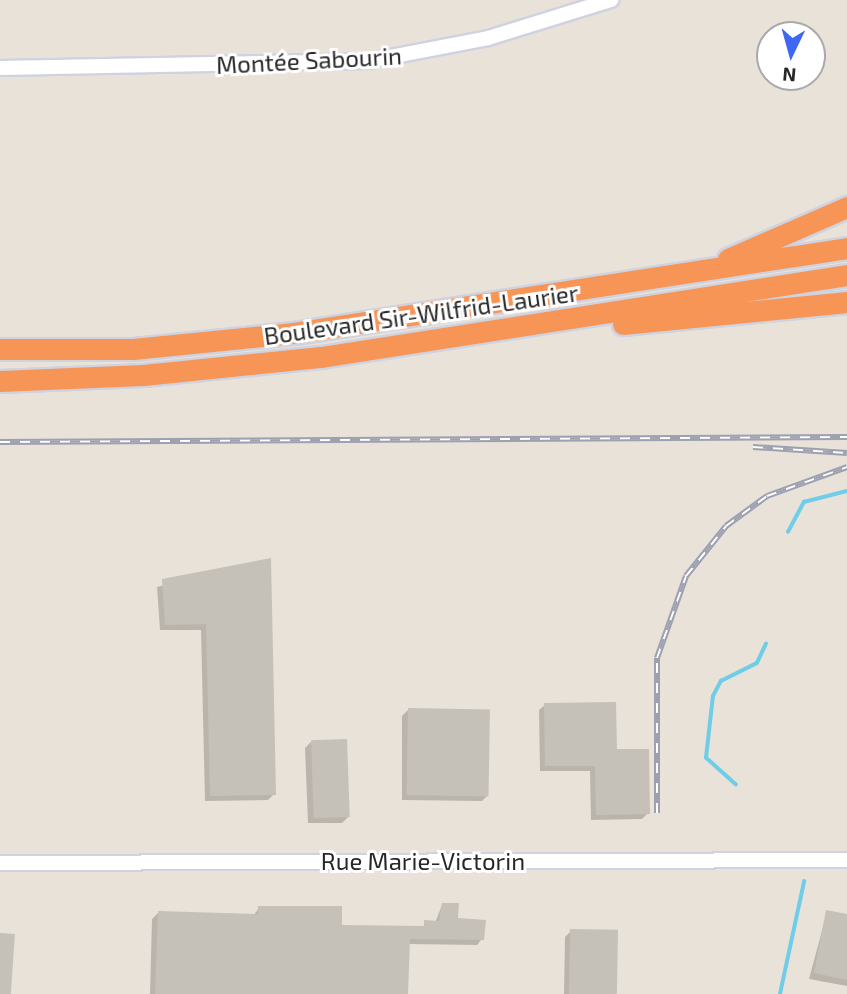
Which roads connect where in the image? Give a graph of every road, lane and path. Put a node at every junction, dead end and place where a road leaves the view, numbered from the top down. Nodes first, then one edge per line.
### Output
1 (611, 0) edge
2 (0, 68) edge
3 (847, 207) edge
4 (847, 248) edge
5 (697, 272) junction
6 (847, 275) edge
7 (847, 302) edge
8 (436, 341) junction
9 (0, 349) edge
10 (0, 381) edge
11 (847, 860) edge
12 (0, 863) edge

1 - 2 street, Montée Sabourin
3 - 5 highway
4 - 5 highway, Boulevard Sir-Wilfrid-Laurier
5 - 9 highway, Boulevard Sir-Wilfrid-Laurier
6 - 8 highway, Boulevard Sir-Wilfrid-Laurier
7 - 8 highway
8 - 10 highway, Boulevard Sir-Wilfrid-Laurier
11 - 12 street, Rue Marie-Victorin

